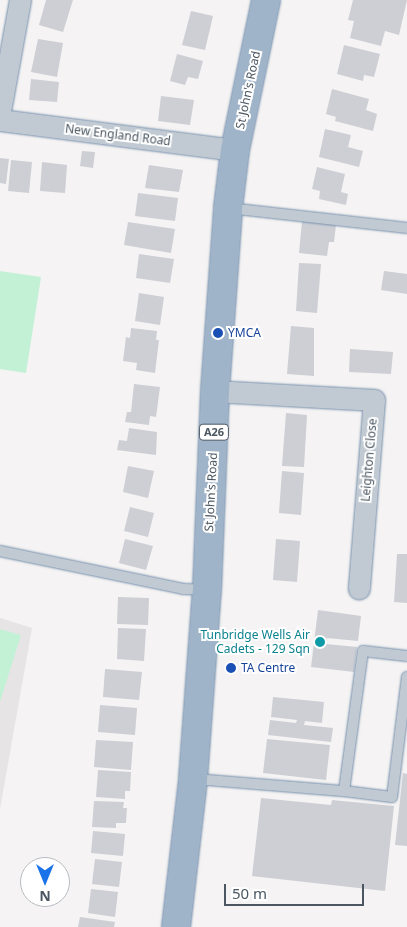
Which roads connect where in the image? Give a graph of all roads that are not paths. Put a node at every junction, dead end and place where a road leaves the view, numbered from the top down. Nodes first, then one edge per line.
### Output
1 (20, 0) edge
2 (266, 0) edge
3 (0, 111) edge
4 (0, 120) edge
5 (235, 150) junction
6 (228, 208) junction
7 (407, 228) edge
8 (215, 391) junction
9 (0, 551) edge
10 (359, 588) dead end
11 (207, 590) junction
12 (407, 656) edge
13 (407, 677) edge
14 (193, 779) junction
15 (344, 791) junction
16 (176, 927) edge

1 - 3 street
2 - 5 highway, St John's Road / A26
4 - 5 street, New England Road
5 - 6 highway, St John's Road / A26
6 - 7 lane
6 - 8 highway, St John's Road / A26
8 - 10 street, Leighton Close
8 - 11 highway, St John's Road / A26
9 - 11 lane
11 - 14 highway, St John's Road / A26
12 - 15 lane
13 - 15 lane
14 - 15 lane
14 - 16 highway, St John's Road / A26

